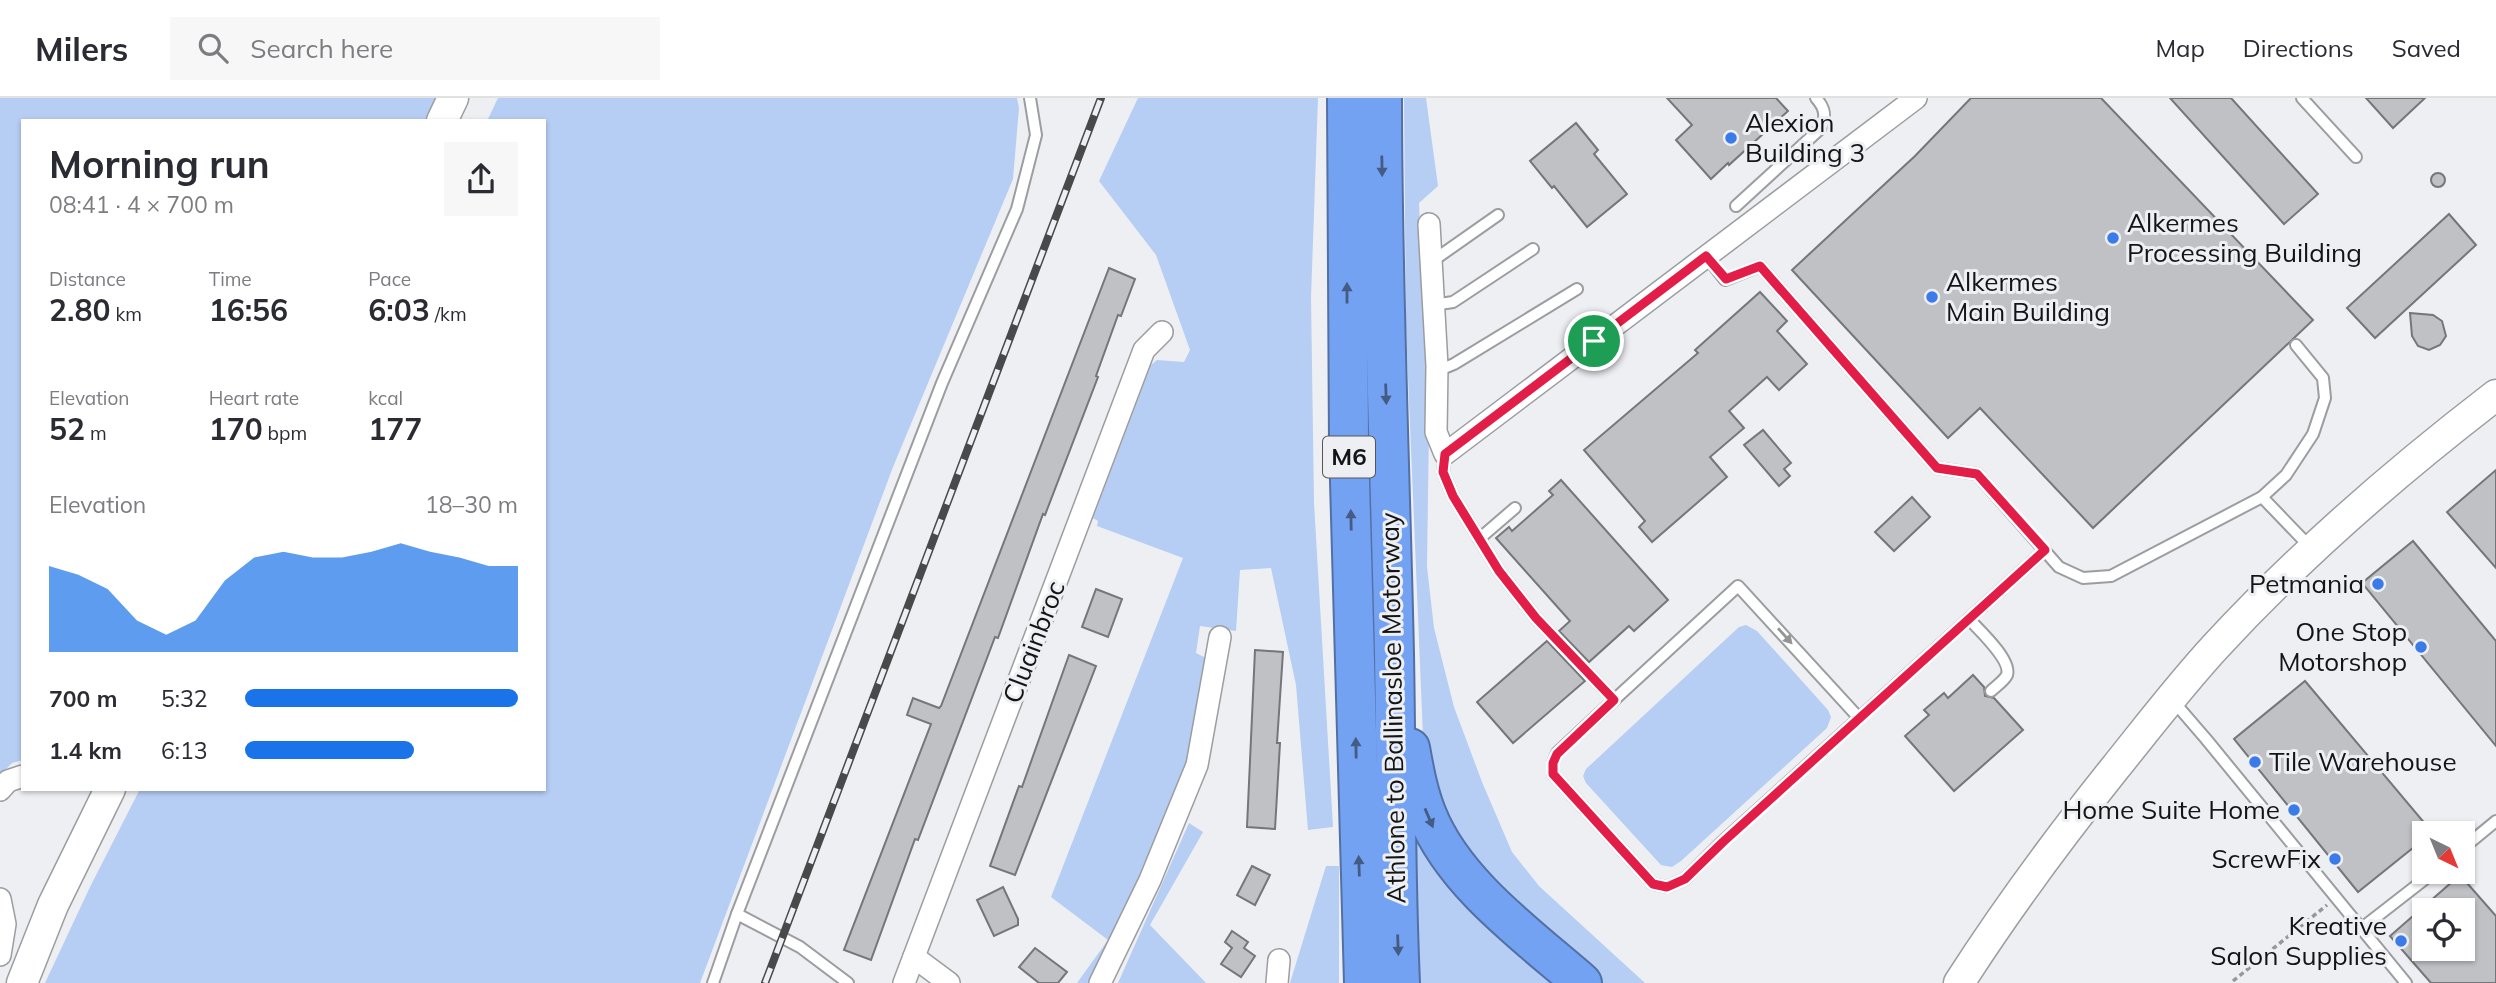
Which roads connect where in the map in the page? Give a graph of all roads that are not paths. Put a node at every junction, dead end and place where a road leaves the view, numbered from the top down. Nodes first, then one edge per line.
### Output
1 (453, 98) edge
2 (1030, 98) edge
3 (1348, 98) edge
4 (1382, 98) edge
5 (1816, 98) edge
6 (1916, 98) edge
7 (2302, 98) edge
8 (443, 119) edge
9 (2356, 156) dead end
10 (1737, 206) dead end
11 (1498, 215) dead end
12 (1429, 224) dead end
13 (1533, 249) dead end
14 (1706, 256) junction
15 (1431, 262) junction
16 (1577, 289) dead end
17 (1433, 305) junction
18 (1162, 332) dead end
19 (2296, 345) dead end
20 (1437, 371) junction
21 (2496, 395) edge
22 (1445, 454) junction
23 (2262, 497) junction
24 (1515, 508) dead end
25 (1479, 539) junction
26 (2045, 550) junction
27 (2312, 550) junction
28 (1969, 618) junction
29 (1220, 637) dead end
30 (1394, 656) junction
31 (1991, 691) dead end
32 (1614, 700) junction
33 (2168, 701) junction
34 (1859, 718) junction
35 (21, 777) edge
36 (0, 790) edge
37 (106, 791) edge
38 (2496, 821) edge
39 (2475, 838) edge
40 (2419, 884) edge
41 (0, 899) edge
42 (737, 914) junction
43 (2362, 928) junction
44 (0, 955) edge
45 (914, 957) junction
46 (1279, 960) dead end
47 (22, 983) edge
48 (713, 983) edge
49 (848, 983) edge
50 (904, 983) edge
51 (949, 983) edge
52 (1100, 983) edge
53 (1276, 983) edge
54 (1364, 983) edge
55 (1400, 983) edge
56 (1582, 983) edge
57 (1959, 983) edge
58 (2406, 983) edge

1 - 8 main road
2 - 42 lane
54 -> 3 highway, Athlone to Ballinasloe Motorway / M6
4 -> 30 highway, Athlone to Ballinasloe Motorway / M6
5 - 10 lane
6 - 14 street
7 - 9 lane
11 - 15 lane
12 - 15 street
13 - 17 lane
14 - 22 street
14 - 26 lane
15 - 17 street
16 - 20 lane
17 - 20 street
18 - 45 street, Cluainbroc
19 - 23 lane
20 - 22 street
21 - 27 main road
22 - 25 lane
23 - 26 lane
23 - 27 lane
24 - 25 lane
25 - 32 lane
26 - 28 lane
27 - 33 main road
28 - 31 lane
28 - 34 lane
29 - 52 street
30 -> 55 highway, Athlone to Ballinasloe Motorway / M6
30 -> 56 highway
32 -> 34 lane
32 - 34 lane
33 - 43 lane
33 - 57 main road
35 - 36 street
37 - 47 main road
38 - 39 lane
40 - 43 lane
41 - 44 street
42 - 48 lane
42 - 49 lane
43 - 58 lane
45 - 50 street, Cluainbroc
45 - 51 street
46 - 53 street

